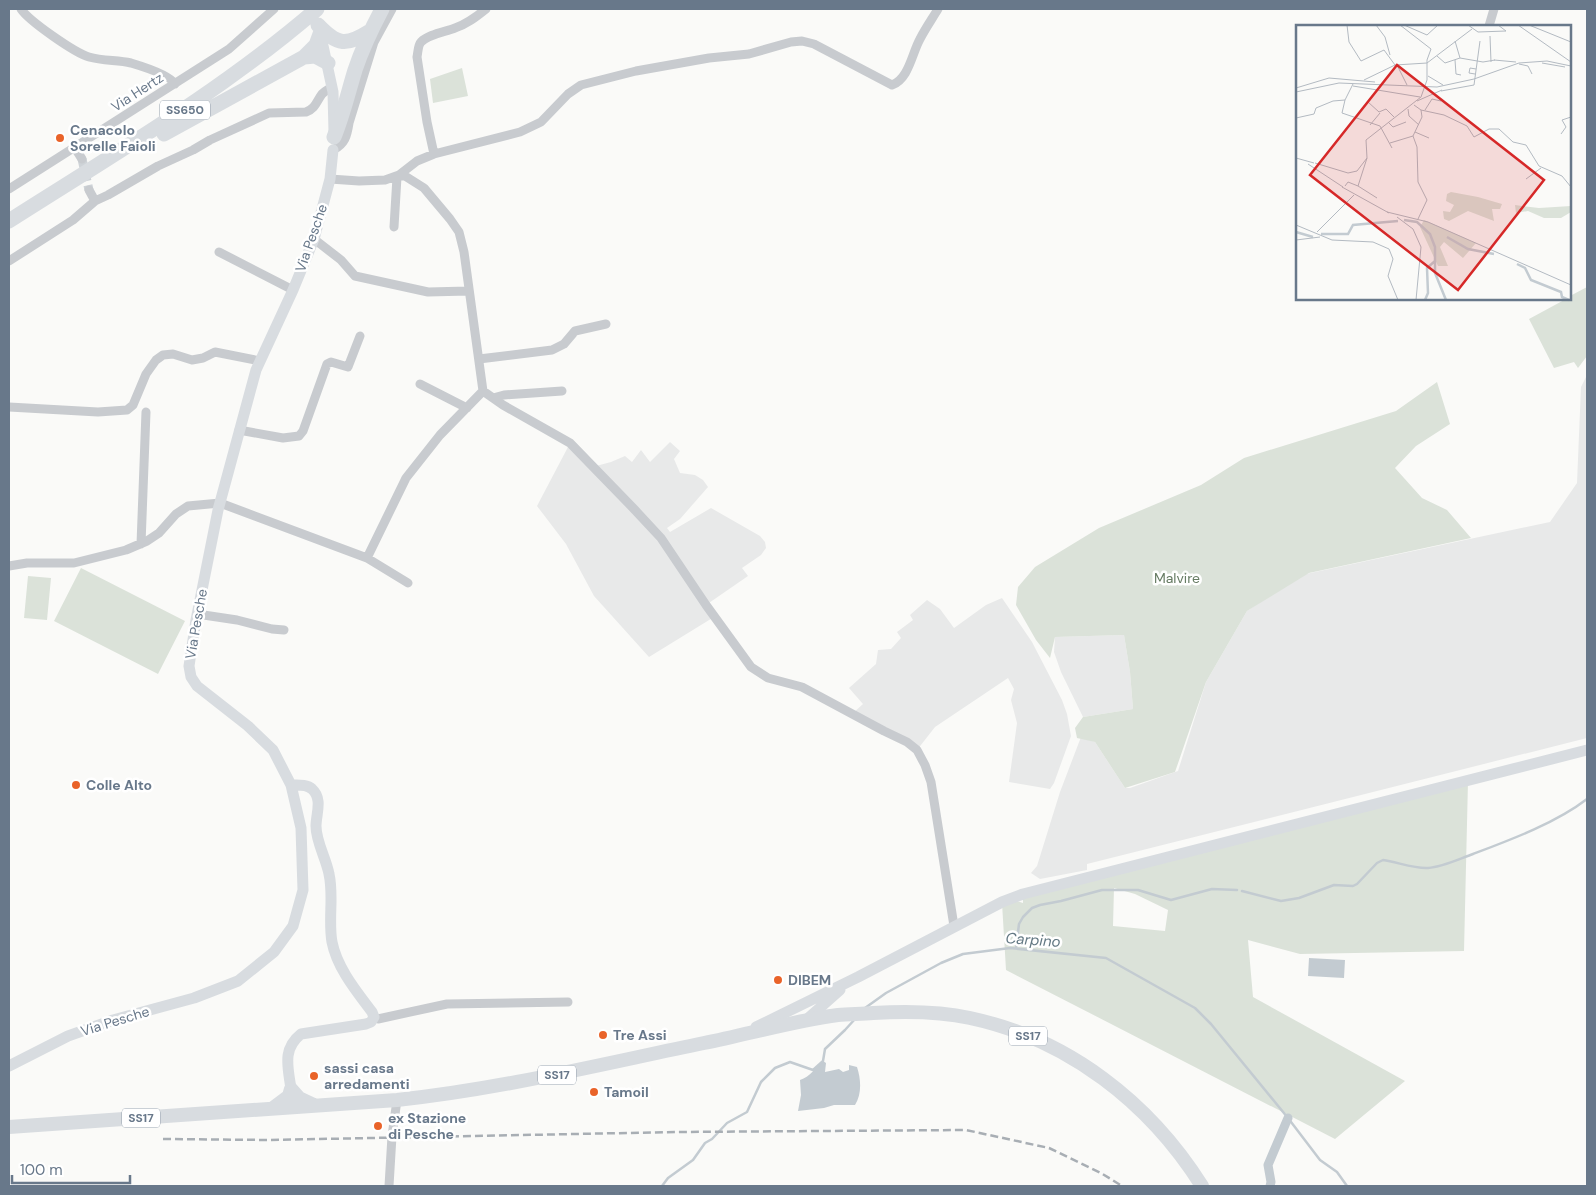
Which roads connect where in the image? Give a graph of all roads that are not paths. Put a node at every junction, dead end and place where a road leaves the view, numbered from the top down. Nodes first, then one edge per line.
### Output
1 (21, 9) edge
2 (274, 9) edge
3 (312, 9) edge
4 (317, 9) edge
5 (382, 9) edge
6 (392, 9) edge
7 (486, 9) edge
8 (938, 9) edge
9 (1494, 9) edge
10 (1489, 25) edge
11 (319, 30) junction
12 (370, 31) junction
13 (304, 57) junction
14 (328, 63) junction
15 (175, 84) junction
16 (332, 86) junction
17 (333, 144) junction
18 (75, 148) junction
19 (434, 154) junction
20 (86, 164) junction
21 (398, 176) junction
22 (330, 179) junction
23 (9, 189) edge
24 (89, 190) tunnel mouth
25 (95, 201) junction
26 (9, 220) edge
27 (394, 227) dead end
28 (314, 239) junction
29 (220, 252) dead end
30 (9, 261) edge
31 (293, 290) junction
32 (468, 291) junction
33 (606, 324) dead end
34 (360, 336) dead end
35 (479, 359) junction
36 (260, 361) junction
37 (420, 384) dead end
38 (483, 391) junction
39 (562, 391) dead end
40 (493, 398) junction
41 (9, 406) edge
42 (467, 408) junction
43 (146, 412) dead end
44 (239, 430) junction
45 (220, 502) junction
46 (141, 544) junction
47 (367, 558) junction
48 (9, 566) edge
49 (408, 583) dead end
50 (197, 614) junction
51 (284, 630) dead end
52 (1587, 750) edge
53 (291, 785) junction
54 (954, 926) junction
55 (858, 977) junction
56 (832, 996) junction
57 (568, 1002) dead end
58 (803, 1003) junction
59 (840, 1015) junction
60 (374, 1017) junction
61 (807, 1021) junction
62 (715, 1041) junction
63 (9, 1066) edge
64 (291, 1089) junction
65 (397, 1100) junction
66 (314, 1106) junction
67 (273, 1108) junction
68 (9, 1127) edge
69 (389, 1186) edge
70 (1202, 1186) edge

1 - 15 street
2 - 15 street, Via Hertz
3 - 11 street, Via Pesche
4 - 20 highway, SS650
5 - 12 highway
6 - 17 street
7 - 19 street
8 - 19 street
9 - 10 street
11 - 12 highway
11 - 13 highway
11 - 14 street, Via Pesche
12 - 17 highway
13 - 14 highway
13 - 20 highway
14 - 16 street, Via Pesche
15 - 18 street, Via Hertz
16 - 17 street, Via Pesche
16 - 25 street
17 - 22 street, Via Pesche
18 - 20 street
18 - 23 street, Via Hertz
19 - 21 street
20 - 26 highway, SS650
21 - 22 street
21 - 27 street
21 - 32 street
22 - 28 street, Via Pesche
24 - 25 street
25 - 30 street
28 - 31 street, Via Pesche
28 - 32 street
29 - 31 street
31 - 36 street, Via Pesche
32 - 35 street
33 - 35 street
34 - 44 street
35 - 38 street
36 - 41 street
36 - 44 street, Via Pesche
37 - 42 street
38 - 40 street
38 - 42 street
39 - 40 street
40 - 54 street
42 - 47 street
43 - 46 street
44 - 45 street, Via Pesche
45 - 46 street
45 - 47 street
45 - 50 street, Via Pesche
46 - 48 street
47 - 49 street
50 - 51 street
50 - 53 street, Via Pesche
52 - 54 street
53 - 60 street
53 - 63 street, Via Pesche
54 - 55 street
55 - 56 street
55 - 58 street
56 - 59 street
56 - 61 street
57 - 60 street
58 - 61 street
58 - 62 street
59 - 61 main road, SS17
59 - 70 main road, SS17
60 - 64 street
61 - 62 main road, SS17
62 - 65 main road, SS17
64 - 66 main road
64 - 67 main road
65 - 66 main road, SS17
65 - 69 street
66 - 67 main road, SS17
67 - 68 main road, SS17

